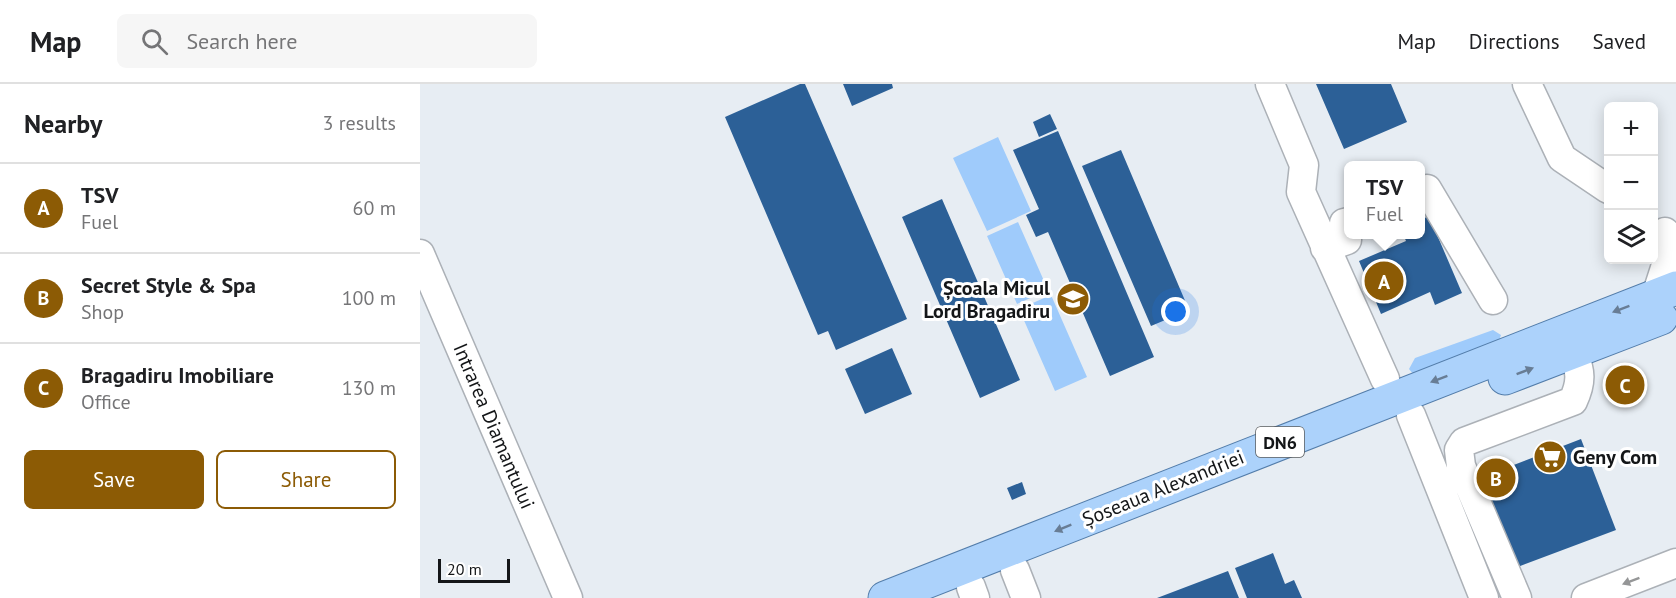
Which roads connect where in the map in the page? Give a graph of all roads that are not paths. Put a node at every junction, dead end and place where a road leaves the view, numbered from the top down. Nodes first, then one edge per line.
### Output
1 (1270, 84) edge
2 (1527, 84) edge
3 (1604, 186) edge
4 (1425, 190) edge
5 (1665, 232) edge
6 (1347, 239) edge
7 (1325, 248) junction
8 (420, 254) edge
9 (1669, 299) edge
10 (1493, 300) dead end
11 (1573, 352) junction
12 (1384, 380) dead end
13 (1415, 425) junction
14 (1459, 450) junction
15 (1676, 563) edge
16 (1020, 584) edge
17 (963, 594) edge
18 (567, 598) edge
19 (885, 598) edge
20 (1484, 598) edge
21 (1517, 598) edge
22 (1586, 598) edge

1 - 7 street
2 - 3 street
4 - 10 street
5 - 9 street
6 - 7 street
7 - 12 street
8 - 18 street, Intrarea Diamantului
9 - 11 main road, Șoseaua Alexandriei / DN6
9 -> 19 main road, Șoseaua Alexandriei / DN6
13 -> 11 main road, Șoseaua Alexandriei / DN6
11 - 14 street
13 - 14 street
13 - 16 main road, Șoseaua Alexandriei / DN6
13 - 20 street
14 - 21 street
15 -> 22 street
16 - 17 main road, Șoseaua Alexandriei / DN6

